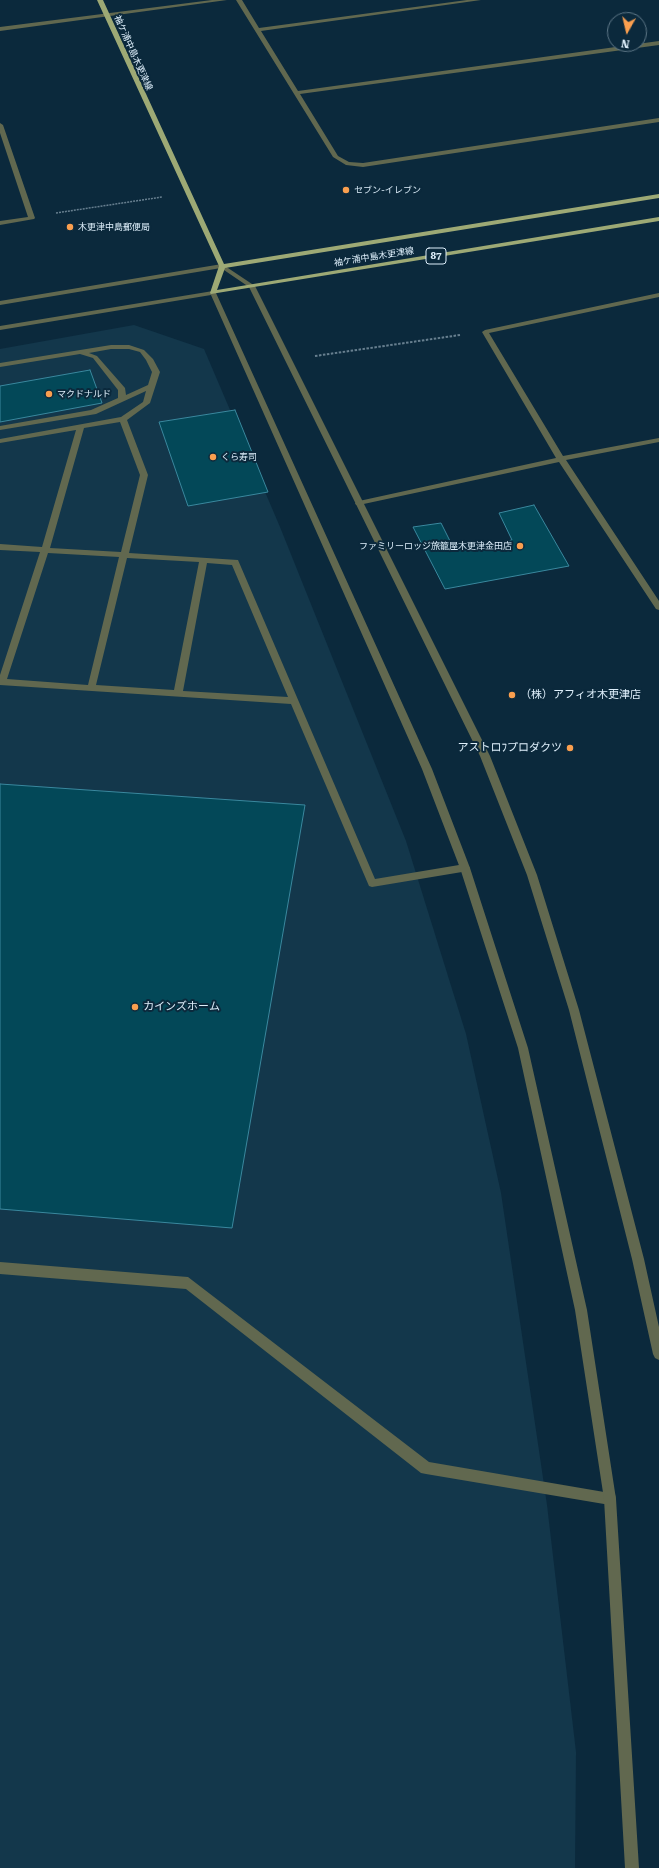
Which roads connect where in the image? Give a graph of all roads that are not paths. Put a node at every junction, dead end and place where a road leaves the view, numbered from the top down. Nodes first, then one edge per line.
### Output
1 (100, 0) edge
2 (224, 0) edge
3 (239, 0) edge
4 (478, 0) edge
5 (106, 14) junction
6 (0, 28) edge
7 (258, 30) junction
8 (659, 43) edge
9 (298, 93) junction
10 (659, 120) edge
11 (0, 125) edge
12 (2, 140) edge
13 (659, 196) edge
14 (659, 219) edge
15 (0, 223) edge
16 (222, 266) junction
17 (252, 286) junction
18 (213, 293) junction
19 (659, 295) edge
20 (0, 303) edge
21 (0, 328) edge
22 (79, 352) junction
23 (0, 366) edge
24 (151, 386) junction
25 (122, 400) junction
26 (123, 419) junction
27 (81, 426) junction
28 (0, 428) edge
29 (659, 440) edge
30 (0, 443) edge
31 (561, 459) junction
32 (359, 503) junction
33 (0, 547) edge
34 (45, 550) junction
35 (124, 555) junction
36 (204, 560) junction
37 (659, 607) edge
38 (1, 682) edge
39 (91, 688) junction
40 (178, 694) junction
41 (294, 701) junction
42 (465, 868) junction
43 (0, 1268) edge
44 (659, 1354) edge
45 (610, 1499) junction
46 (632, 1868) edge

1 - 5 main road, 袖ケ浦中島木更津線
2 - 5 street
3 - 7 street
4 - 7 street
5 - 6 street
5 - 16 main road, 袖ケ浦中島木更津線
7 - 9 street
8 - 9 street
9 - 10 street
11 - 12 street
12 - 15 street
13 - 16 main road, 袖ケ浦中島木更津線 / 87
14 - 17 main road, 袖ケ浦中島木更津線 / 87
16 - 17 street
16 - 18 main road
16 - 20 street
17 - 18 main road, 袖ケ浦中島木更津線 / 87
17 - 32 street
18 - 21 street
18 - 42 street
19 - 31 street
22 - 23 street
22 - 24 street
22 - 25 street
24 - 25 street
24 - 26 street
25 - 28 street
26 - 27 street
26 - 35 street
27 - 30 street
27 - 34 street
29 - 31 street
31 - 32 street
31 - 37 street
32 - 44 street
33 - 34 street
34 - 35 street
34 - 38 street
35 - 36 street
35 - 39 street
36 - 40 street
36 - 41 street
38 - 39 street
39 - 40 street
40 - 41 street
41 - 42 street
42 - 45 street
43 - 45 street
45 - 46 street

